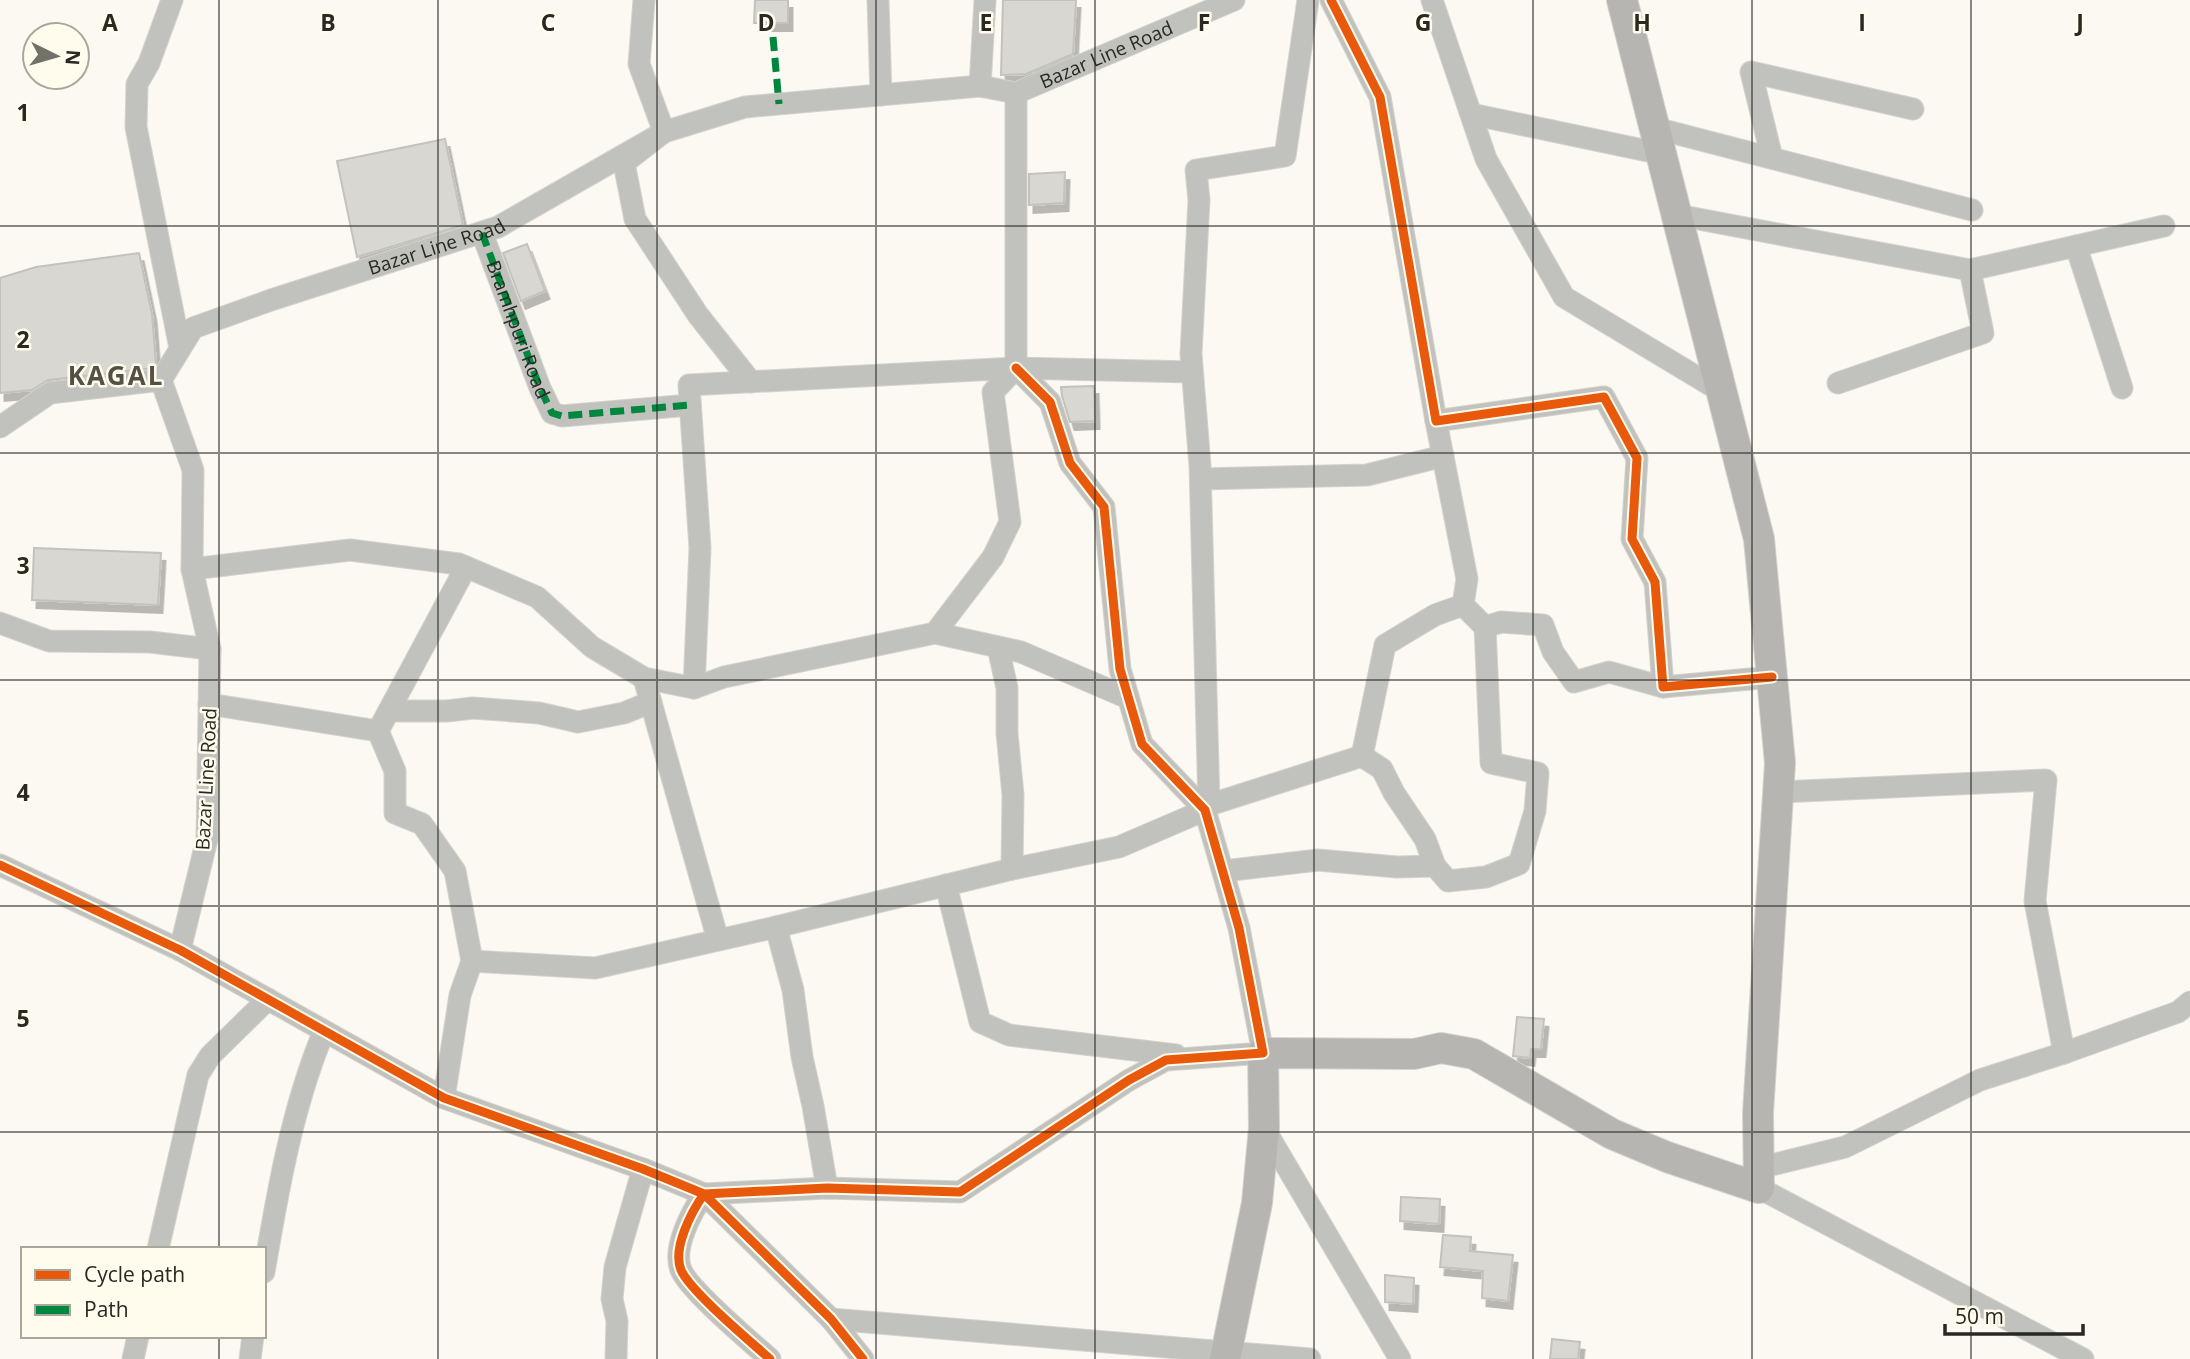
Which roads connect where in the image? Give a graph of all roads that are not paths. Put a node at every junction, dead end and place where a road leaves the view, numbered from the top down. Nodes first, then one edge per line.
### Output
1 (173, 0) edge
2 (644, 0) edge
3 (878, 0) edge
4 (985, 0) edge
5 (1234, 0) edge
6 (1308, 0) edge
7 (1331, 0) edge
8 (1432, 0) edge
9 (1622, 0) edge
10 (980, 86) junction
11 (1016, 93) junction
12 (881, 95) junction
13 (1913, 108) dead end
14 (1471, 114) junction
15 (664, 132) junction
16 (1658, 141) junction
17 (1772, 158) junction
18 (1972, 210) dead end
19 (1677, 215) junction
20 (2164, 226) dead end
21 (482, 233) junction
22 (2076, 246) junction
23 (1970, 271) junction
24 (180, 348) junction
25 (1016, 368) junction
26 (1192, 372) junction
27 (161, 380) junction
28 (751, 382) junction
29 (1839, 383) dead end
30 (2122, 388) dead end
31 (1722, 392) junction
32 (690, 405) junction
33 (1436, 421) junction
34 (0, 427) edge
35 (1443, 456) junction
36 (1201, 479) junction
37 (466, 567) junction
38 (192, 569) junction
39 (1463, 605) junction
40 (0, 623) edge
41 (1485, 627) junction
42 (935, 633) junction
43 (999, 647) junction
44 (210, 649) junction
45 (1772, 677) junction
46 (644, 678) junction
47 (1663, 687) junction
48 (694, 688) junction
49 (1128, 698) junction
50 (651, 702) junction
51 (209, 704) junction
52 (389, 711) junction
53 (378, 731) junction
54 (1362, 756) junction
55 (1780, 792) junction
56 (1205, 810) junction
57 (0, 865) edge
58 (1435, 866) junction
59 (1012, 869) junction
60 (1223, 870) junction
61 (946, 885) junction
62 (776, 927) junction
63 (718, 940) junction
64 (180, 950) junction
65 (472, 961) junction
66 (268, 999) junction
67 (2190, 1002) edge
68 (324, 1031) junction
69 (1263, 1053) junction
70 (2064, 1053) junction
71 (1198, 1057) junction
72 (444, 1098) junction
73 (1264, 1128) junction
74 (643, 1169) junction
75 (1759, 1178) junction
76 (827, 1188) junction
77 (704, 1194) junction
78 (158, 1247) edge
79 (266, 1261) edge
80 (831, 1319) junction
81 (138, 1338) edge
82 (253, 1338) edge
83 (1225, 1356) edge
84 (615, 1358) edge
85 (133, 1359) edge
86 (250, 1359) edge
87 (770, 1359) edge
88 (863, 1359) edge
89 (1310, 1359) edge
90 (1399, 1359) edge
91 (2083, 1359) edge

1 - 24 street
2 - 15 street
3 - 12 street
4 - 10 street
5 - 11 street, Bazar Line Road
6 - 26 street
7 - 33 street
8 - 14 street
9 - 16 main road
10 - 11 street
10 - 12 street
11 - 25 street
12 - 15 street
13 - 17 street
14 - 16 street
14 - 31 street
15 - 21 street, Bazar Line Road
15 - 28 street
16 - 17 street
16 - 19 main road
17 - 18 street
19 - 23 street
19 - 31 main road
20 - 22 street
21 - 24 street, Bazar Line Road
21 - 32 street, Bramhpuri Road
22 - 23 street
22 - 30 street
23 - 29 street
24 - 27 street
25 - 26 street
25 - 28 street
25 - 42 street
25 - 49 street
26 - 36 street
27 - 34 street
27 - 38 street, Bazar Line Road
28 - 32 street
31 - 45 main road
32 - 48 street
33 - 35 street
33 - 47 street
35 - 36 street
35 - 39 street
36 - 54 street
37 - 38 street
37 - 46 street
37 - 52 street
38 - 44 street, Bazar Line Road
39 - 41 street
39 - 54 street
40 - 44 street
41 - 47 street
41 - 58 street
42 - 43 street
42 - 48 street
43 - 49 street
43 - 59 street
44 - 51 street, Bazar Line Road
45 - 47 street
45 - 55 main road
46 - 48 street
46 - 50 street
49 - 56 street
50 - 52 street
50 - 63 street
51 - 53 street
51 - 64 street, Bazar Line Road
52 - 53 street
53 - 65 street
54 - 58 street
55 - 70 street
55 - 75 main road
56 - 59 street
56 - 60 street
57 - 64 street
58 - 60 street
59 - 61 street
60 - 69 street
61 - 62 street
61 - 71 street
62 - 63 street
62 - 76 street
63 - 65 street
64 - 66 street
65 - 72 street
66 - 68 street
66 - 78 street
67 - 70 street
68 - 72 street
68 - 79 street
69 - 71 street
69 - 73 main road
69 - 75 main road
70 - 75 street
71 - 76 street
72 - 74 street
73 - 83 main road
73 - 90 street
74 - 77 street
74 - 84 street
75 - 91 street
76 - 77 street
77 - 80 street
77 - 87 street
80 - 83 street
80 - 88 street
81 - 85 street
82 - 86 street
83 - 89 street

